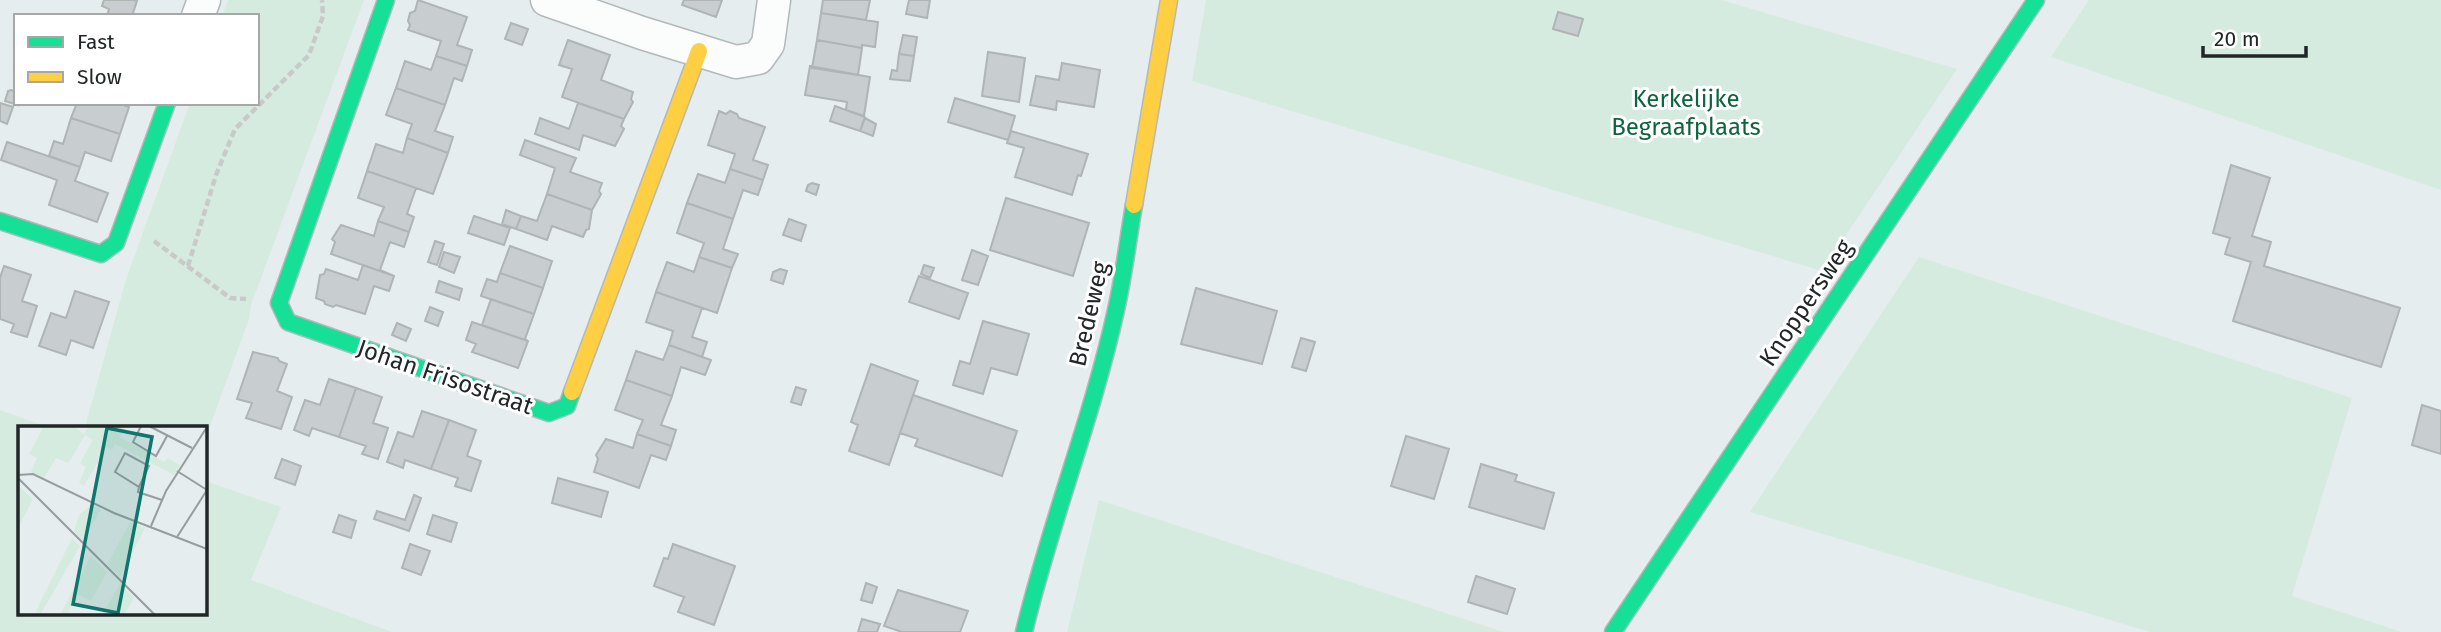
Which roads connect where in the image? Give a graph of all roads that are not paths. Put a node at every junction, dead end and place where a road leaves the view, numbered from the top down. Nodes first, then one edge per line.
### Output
1 (386, 0) edge
2 (547, 0) edge
3 (774, 0) edge
4 (1169, 0) edge
5 (2036, 0) edge
6 (699, 51) junction
7 (166, 105) edge
8 (0, 221) edge
9 (1024, 632) edge
10 (1613, 632) edge

1 - 6 street, Johan Frisostraat
2 - 6 street
3 - 6 street
4 - 9 street, Bredeweg
5 - 10 street, Knoppersweg
7 - 8 street

